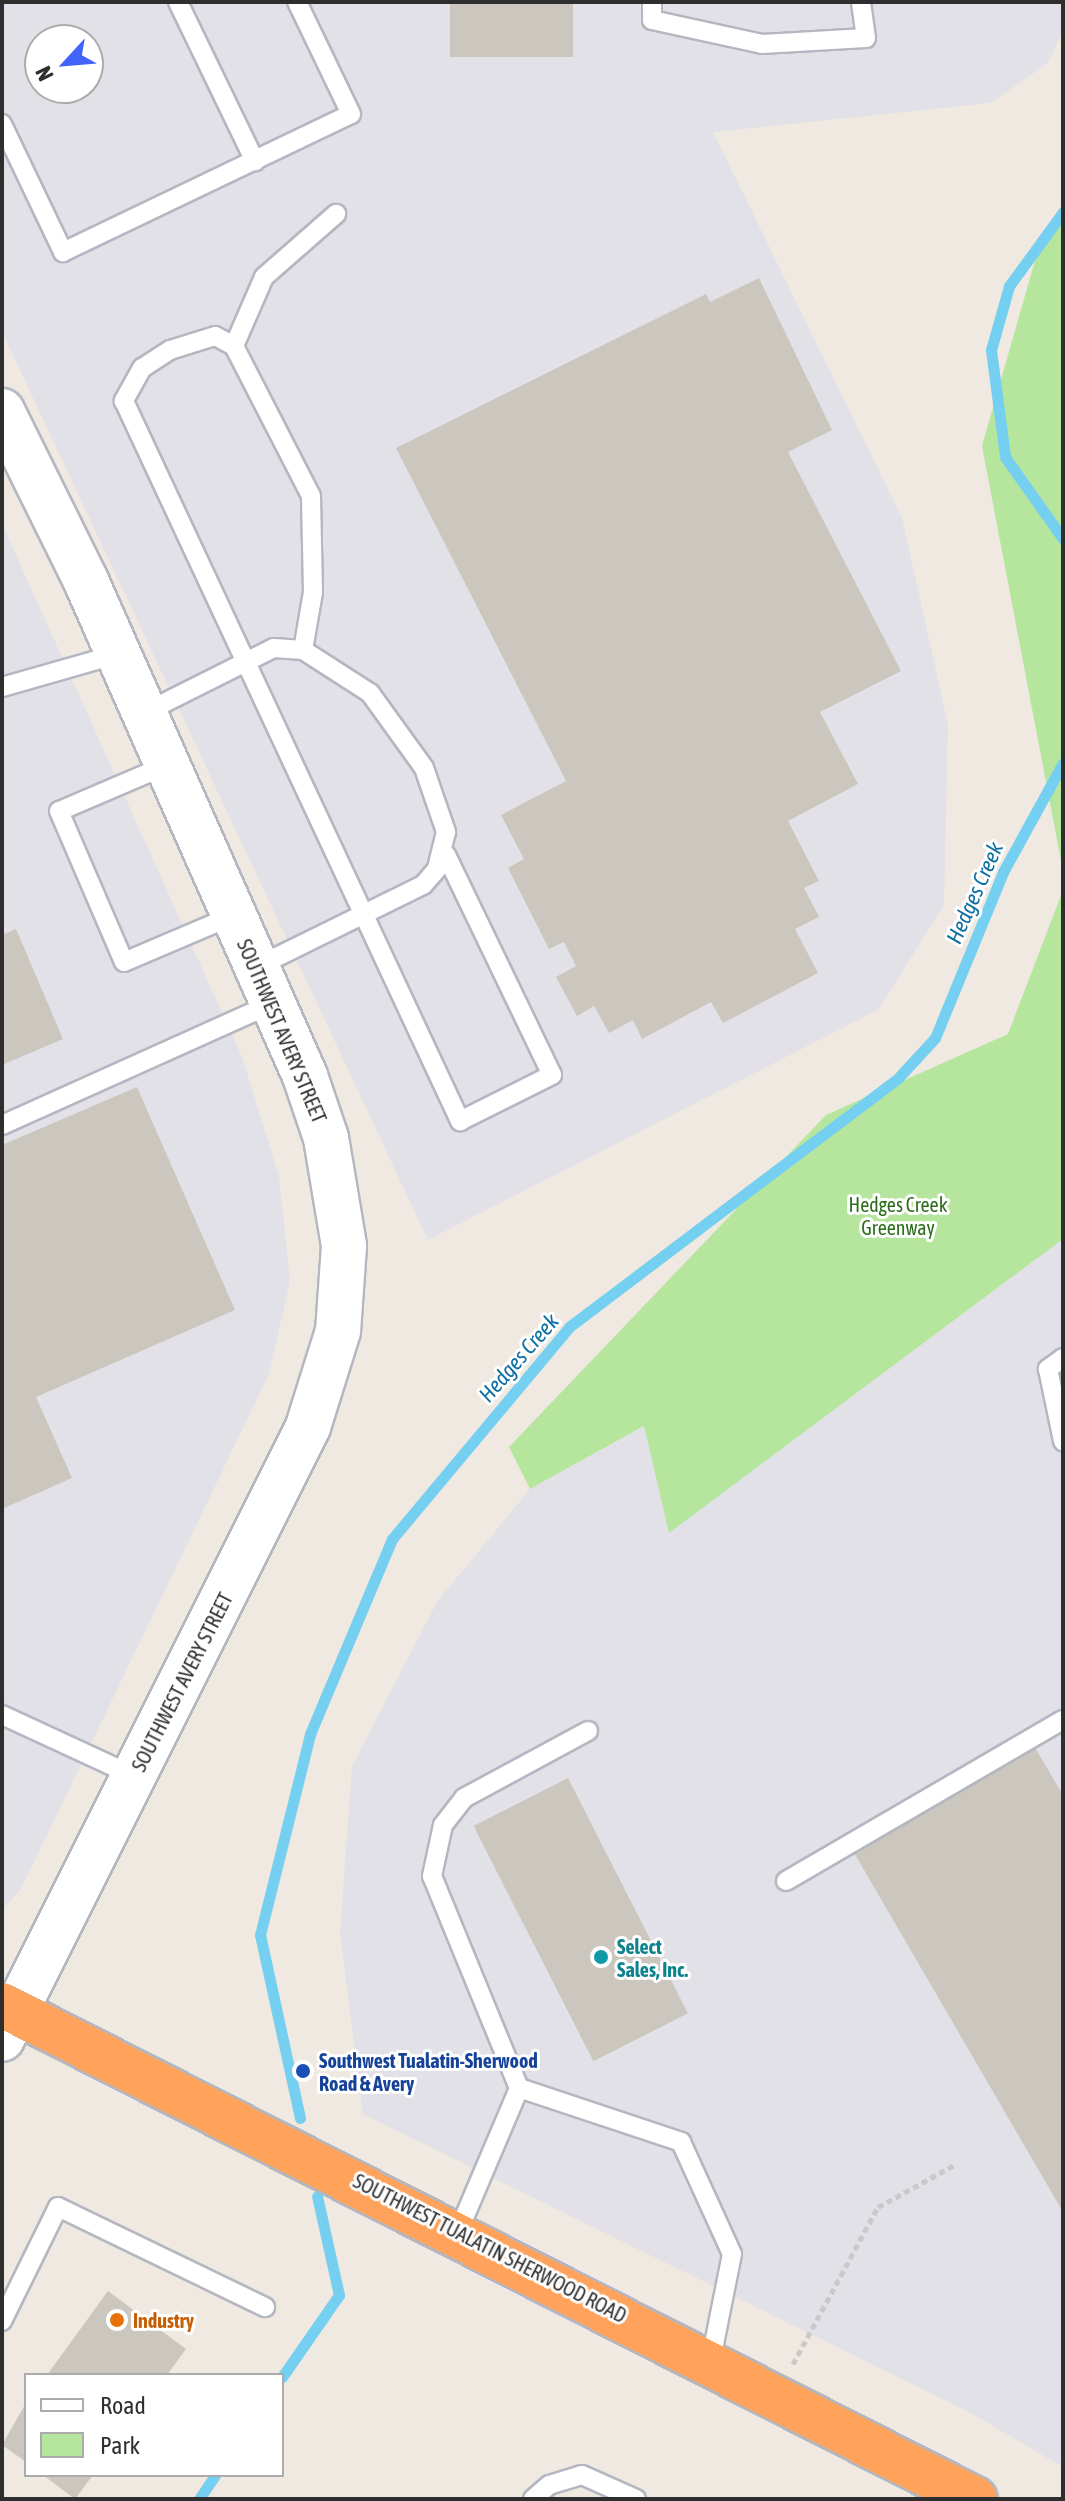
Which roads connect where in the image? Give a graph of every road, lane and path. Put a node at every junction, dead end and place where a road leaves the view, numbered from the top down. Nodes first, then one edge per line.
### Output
1 (178, 2) edge
2 (297, 2) edge
3 (652, 2) edge
4 (861, 2) edge
5 (2, 124) edge
6 (255, 161) junction
7 (336, 214) dead end
8 (234, 346) junction
9 (3, 416) edge
10 (303, 650) junction
11 (118, 654) junction
12 (244, 663) junction
13 (2, 687) edge
14 (144, 713) junction
15 (167, 765) junction
16 (446, 855) junction
17 (234, 915) junction
18 (363, 915) junction
19 (265, 985) junction
20 (2, 1125) edge
21 (1063, 1358) edge
22 (1063, 1441) edge
23 (2, 1715) edge
24 (1063, 1720) edge
25 (588, 1731) dead end
26 (134, 1776) junction
27 (786, 1881) dead end
28 (7, 2018) edge
29 (519, 2088) junction
30 (954, 2165) dead end
31 (458, 2232) junction
32 (265, 2307) dead end
33 (2, 2321) edge
34 (711, 2359) junction
35 (777, 2393) junction
36 (533, 2499) edge
37 (636, 2499) edge
38 (975, 2499) edge

1 - 6 lane
2 - 6 lane
3 - 4 lane
5 - 6 lane
7 - 8 lane
8 - 10 lane
8 - 12 lane
9 - 11 main road, SOUTHWEST AVERY STREET
10 - 12 lane
10 - 16 lane
11 - 13 lane
11 - 14 main road, SOUTHWEST AVERY STREET
12 - 14 lane
12 - 18 lane
14 - 15 main road, SOUTHWEST AVERY STREET
15 - 17 main road, SOUTHWEST AVERY STREET
15 - 17 lane
16 - 18 lane
16 - 18 lane
17 - 19 main road, SOUTHWEST AVERY STREET
18 - 19 lane
19 - 20 lane
19 - 26 main road, SOUTHWEST AVERY STREET
21 - 22 lane
23 - 26 lane
24 - 27 lane
25 - 29 lane
26 - 28 main road, SOUTHWEST AVERY STREET
28 - 31 highway, SOUTHWEST TUALATIN SHERWOOD ROAD
29 - 31 lane
29 - 34 lane
30 - 35 path
31 - 34 highway, SOUTHWEST TUALATIN SHERWOOD ROAD
32 - 33 lane
34 - 35 highway, SOUTHWEST TUALATIN SHERWOOD ROAD
35 - 38 highway, SOUTHWEST TUALATIN SHERWOOD ROAD
36 - 37 lane

